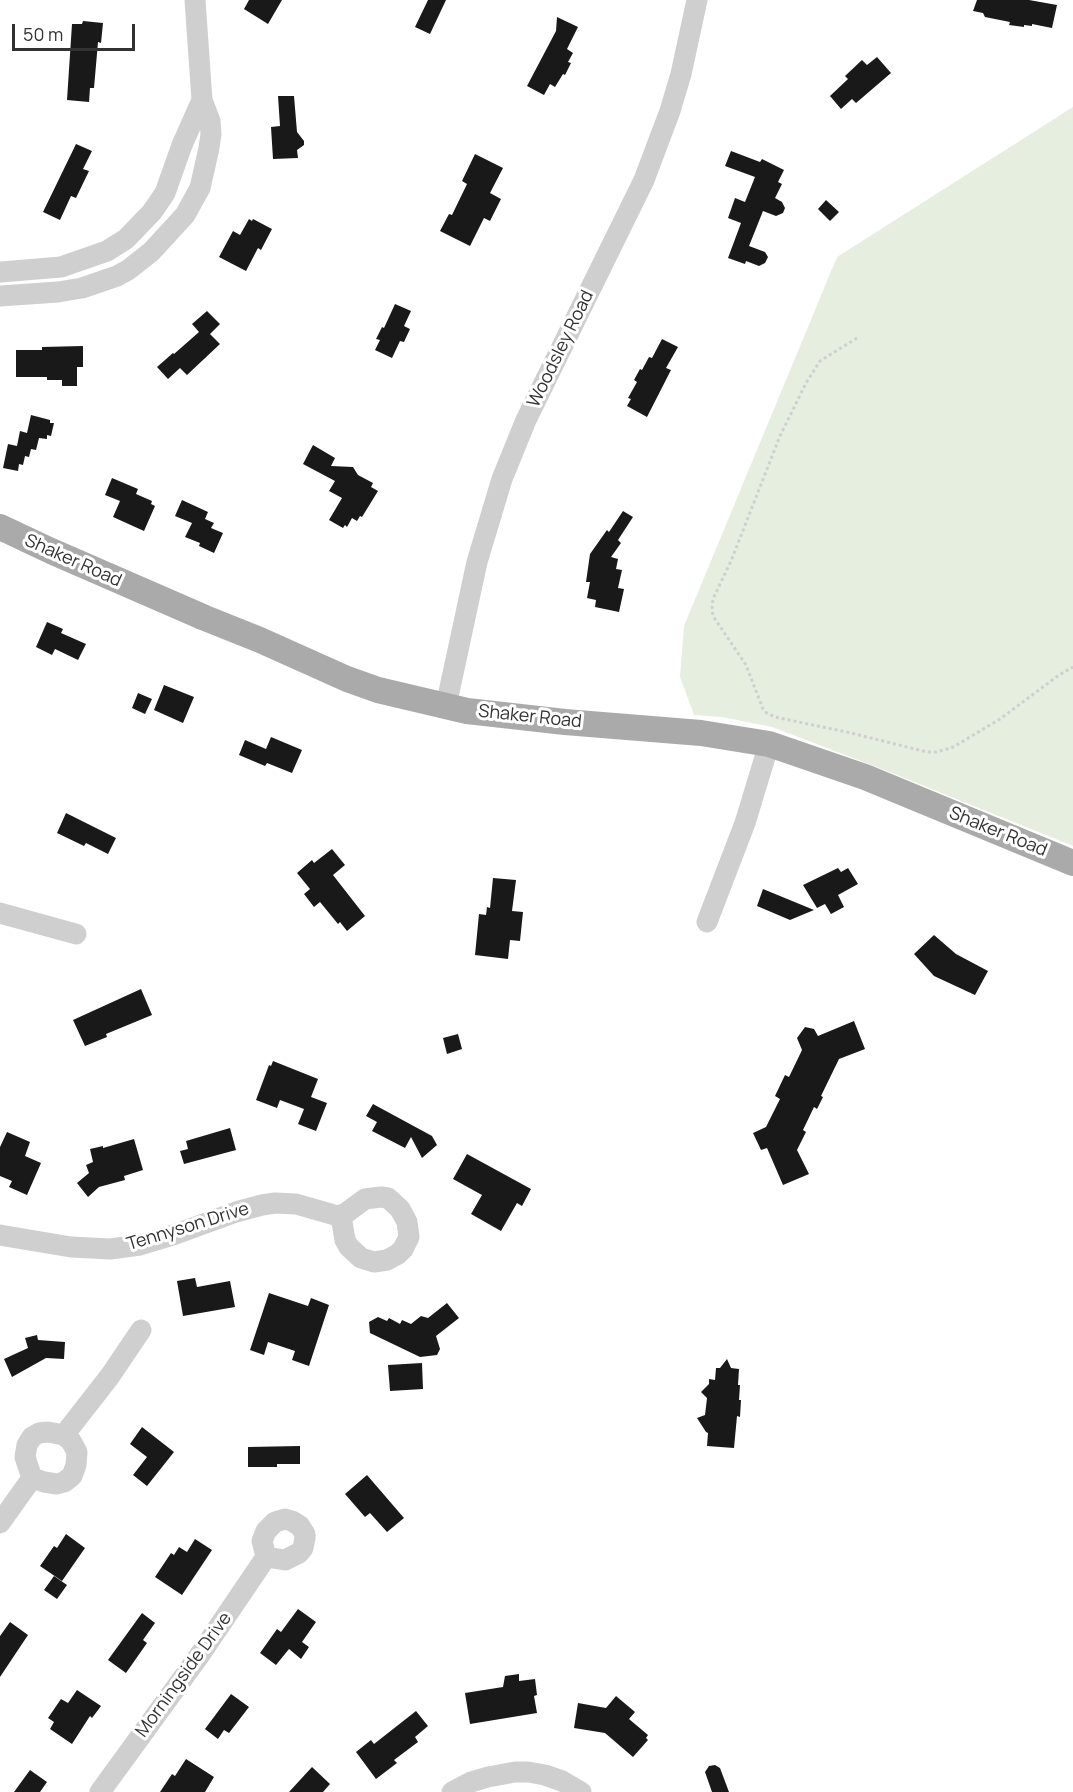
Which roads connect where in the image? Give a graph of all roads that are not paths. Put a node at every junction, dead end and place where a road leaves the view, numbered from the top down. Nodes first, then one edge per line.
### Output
1 (195, 0) edge
2 (696, 0) edge
3 (202, 100) junction
4 (0, 272) edge
5 (0, 296) edge
6 (0, 527) edge
7 (446, 706) junction
8 (769, 744) junction
9 (1073, 863) edge
10 (0, 913) edge
11 (707, 922) dead end
12 (76, 934) dead end
13 (338, 1216) dead end
14 (0, 1235) edge
15 (141, 1330) dead end
16 (64, 1435) junction
17 (32, 1478) junction
18 (0, 1523) edge
19 (266, 1557) dead end
20 (100, 1792) edge
21 (452, 1792) edge
22 (581, 1792) edge

1 - 3 street
2 - 7 street, Woodsley Road
3 - 4 street
3 - 5 street
6 - 7 main road, Shaker Road
7 - 8 main road, Shaker Road
8 - 9 main road, Shaker Road
8 - 11 street
10 - 12 street
13 - 14 street, Tennyson Drive
15 - 16 street
16 - 17 street
16 - 17 street
17 - 18 street
19 - 20 street, Morningside Drive
21 - 22 street

